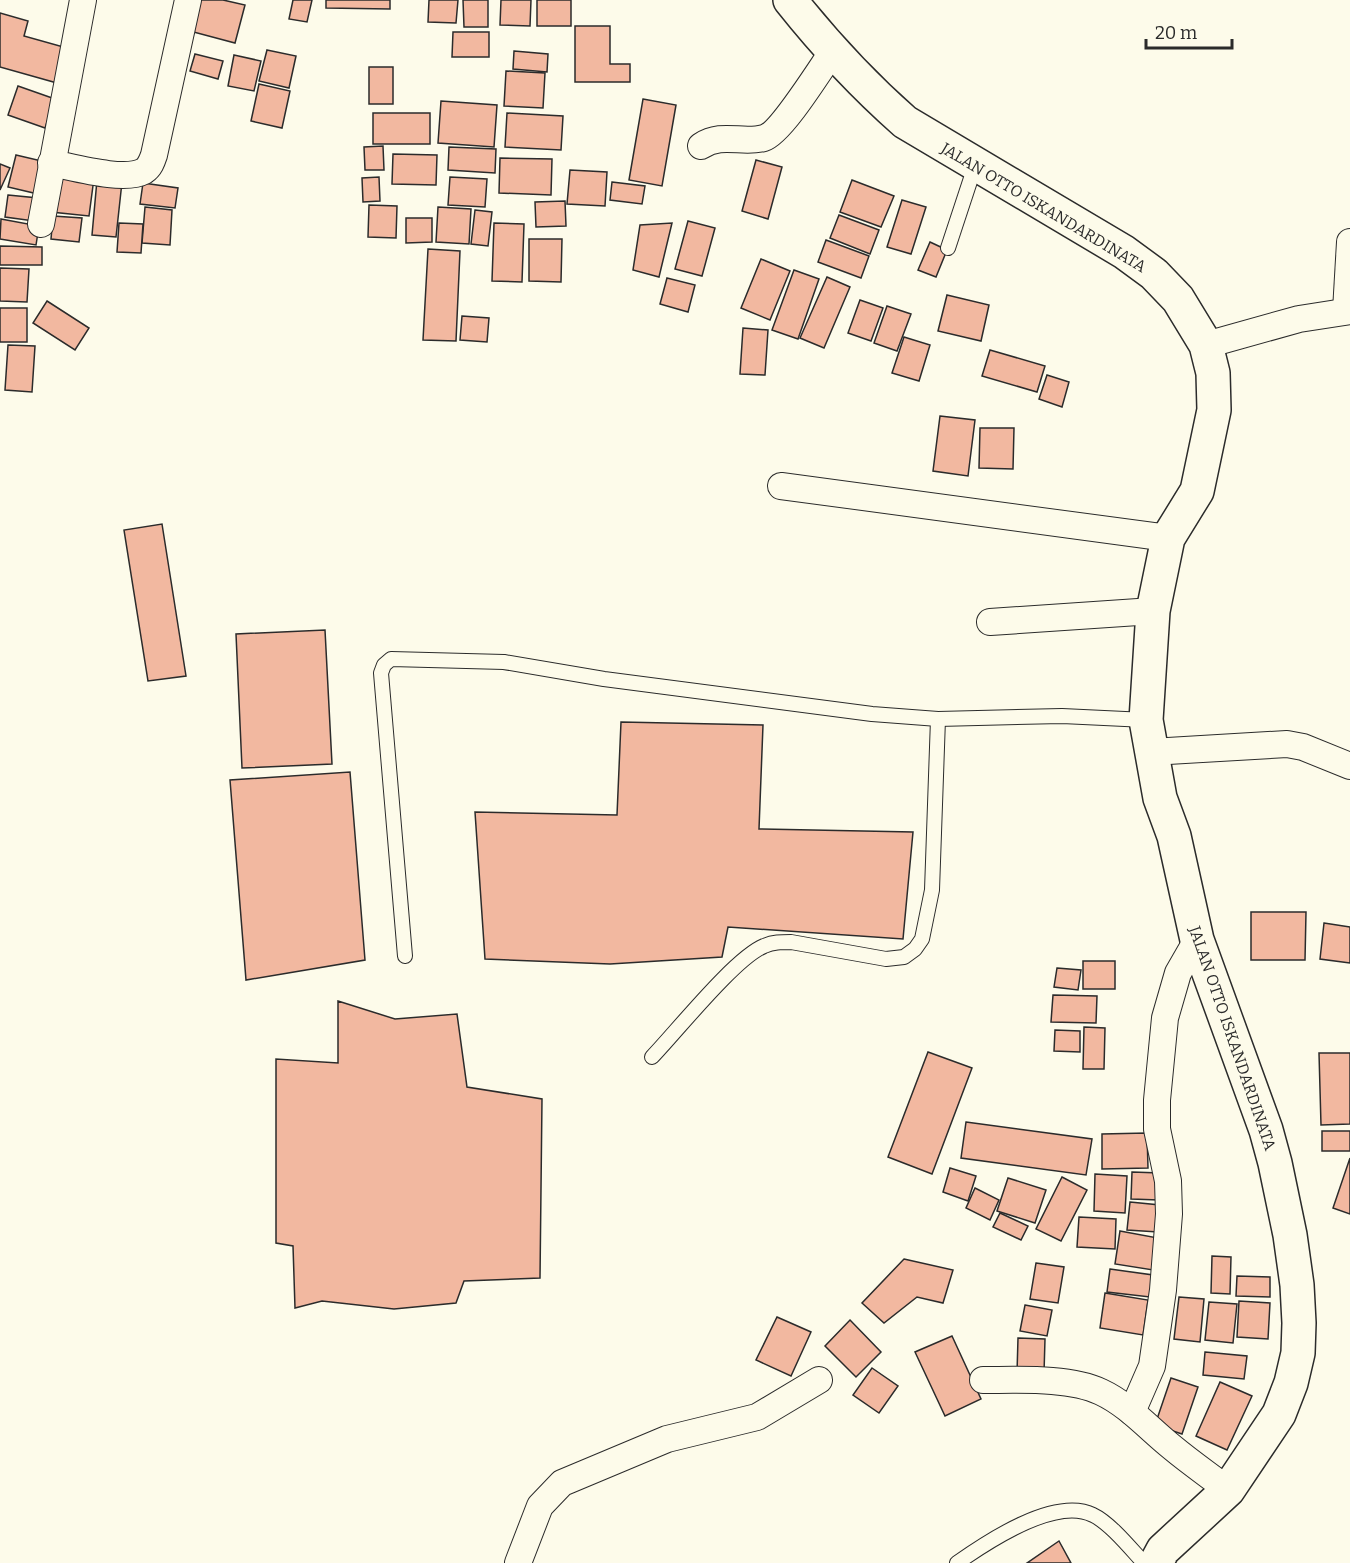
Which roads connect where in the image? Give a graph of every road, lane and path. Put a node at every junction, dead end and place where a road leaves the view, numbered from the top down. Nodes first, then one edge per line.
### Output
1 (83, 0) edge
2 (188, 0) edge
3 (790, 0) edge
4 (833, 51) junction
5 (701, 146) dead end
6 (51, 163) junction
7 (976, 163) junction
8 (41, 224) dead end
9 (1350, 242) edge
10 (948, 248) dead end
11 (1348, 311) edge
12 (1206, 345) junction
13 (782, 486) dead end
14 (1168, 538) junction
15 (1153, 611) junction
16 (990, 622) dead end
17 (938, 719) junction
18 (1146, 720) junction
19 (1151, 752) junction
20 (1350, 766) edge
21 (1200, 947) junction
22 (405, 956) dead end
23 (652, 1057) dead end
24 (819, 1380) dead end
25 (983, 1380) dead end
26 (1132, 1412) junction
27 (1228, 1490) junction
28 (518, 1563) edge
29 (957, 1563) edge
30 (1144, 1563) edge
31 (1156, 1563) edge

1 - 6 street
2 - 6 street
3 - 4 main road, JALAN OTTO ISKANDARDINATA
4 - 5 street
4 - 7 main road, JALAN OTTO ISKANDARDINATA
6 - 8 street
7 - 10 lane
7 - 12 main road, JALAN OTTO ISKANDARDINATA
9 - 11 street
11 - 12 street
12 - 14 main road, JALAN OTTO ISKANDARDINATA
13 - 14 street
14 - 15 main road, JALAN OTTO ISKANDARDINATA
15 - 16 street
15 - 18 main road, JALAN OTTO ISKANDARDINATA
17 - 18 lane
17 - 22 lane
17 - 23 lane
18 - 19 main road, JALAN OTTO ISKANDARDINATA
19 - 20 street
19 - 21 main road, JALAN OTTO ISKANDARDINATA
21 - 26 street
21 - 27 main road, JALAN OTTO ISKANDARDINATA
24 - 28 street
25 - 26 street
26 - 27 street
27 - 31 main road, JALAN OTTO ISKANDARDINATA
29 - 30 lane

